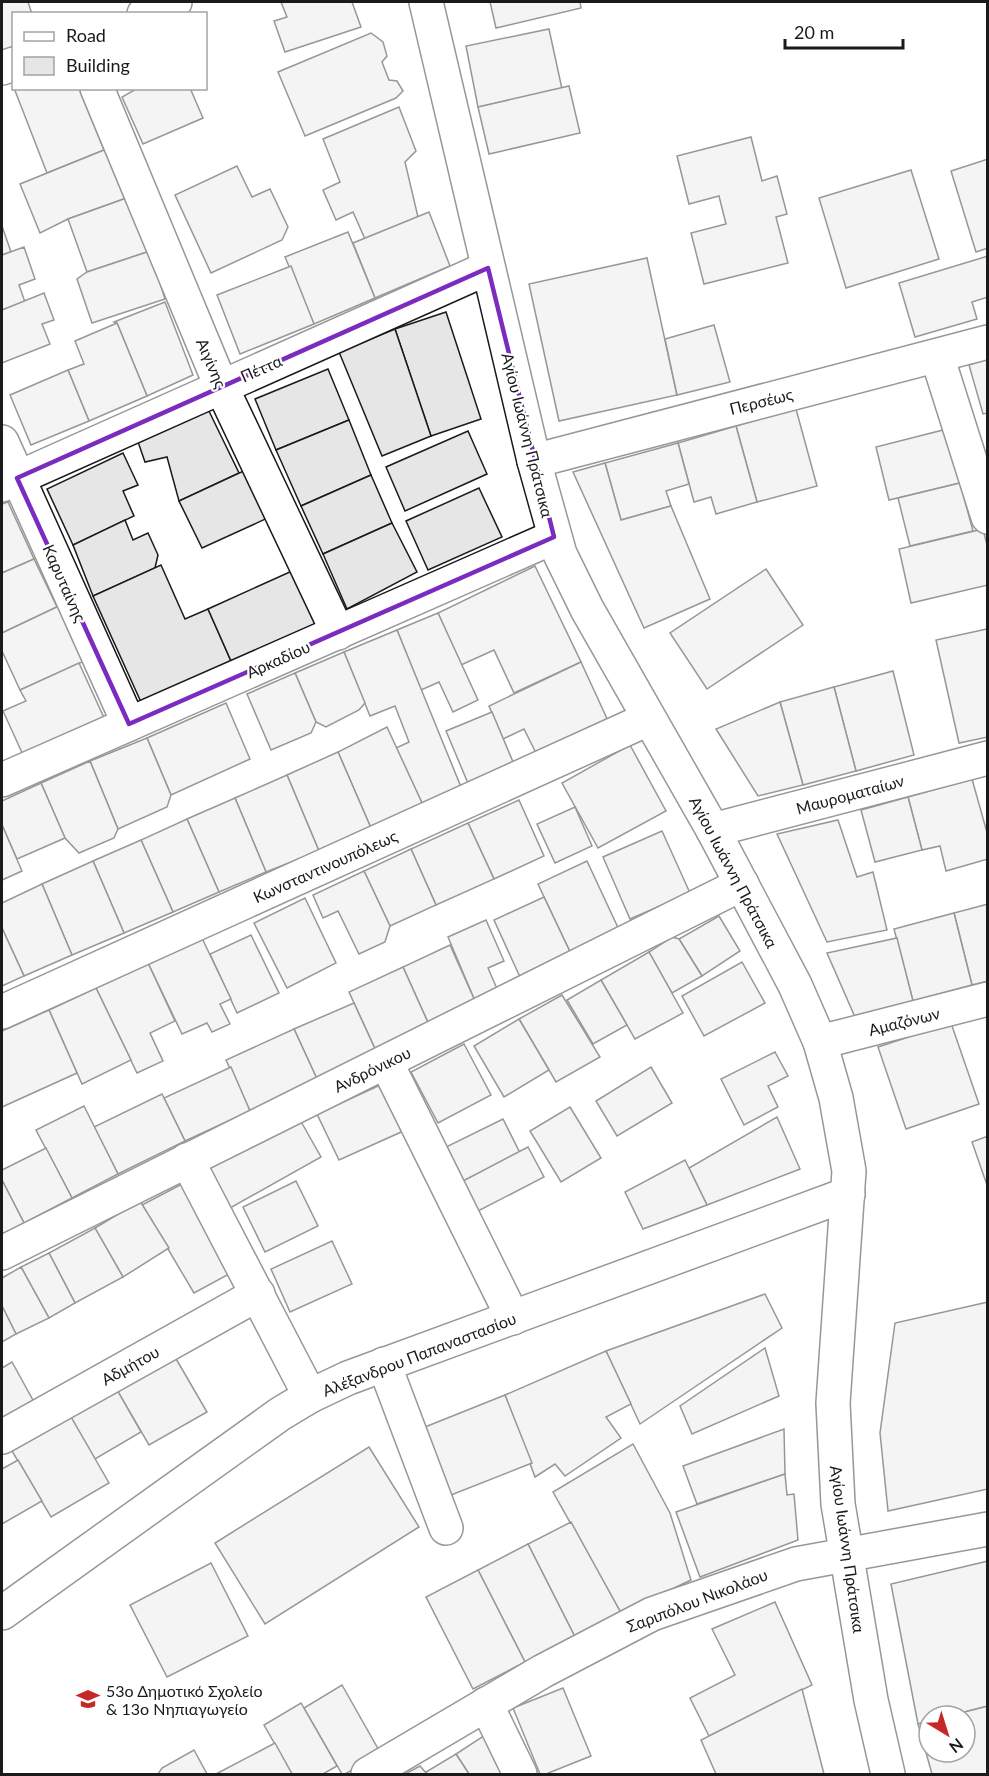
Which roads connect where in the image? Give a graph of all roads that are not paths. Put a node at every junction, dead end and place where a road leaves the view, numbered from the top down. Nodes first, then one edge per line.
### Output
1 (175, 2) edge
2 (426, 2) edge
3 (149, 12) edge
4 (99, 90) edge
5 (488, 268) junction
6 (987, 342) edge
7 (937, 356) junction
8 (221, 386) junction
9 (2, 442) edge
10 (534, 461) junction
11 (9, 481) edge
12 (987, 517) edge
13 (554, 537) junction
14 (338, 633) junction
15 (648, 719) junction
16 (129, 724) junction
17 (987, 758) edge
18 (2, 780) edge
19 (713, 830) junction
20 (742, 884) junction
21 (987, 999) edge
22 (2, 1012) edge
23 (820, 1042) junction
24 (386, 1062) junction
25 (187, 1160) junction
26 (848, 1194) junction
27 (2, 1253) edge
28 (258, 1294) junction
29 (513, 1318) junction
30 (384, 1364) junction
31 (310, 1396) junction
32 (2, 1437) edge
33 (446, 1528) dead end
34 (987, 1529) edge
35 (846, 1553) junction
36 (2, 1613) edge
37 (486, 1704) junction
38 (368, 1774) edge
39 (520, 1774) edge
40 (888, 1774) edge

1 - 3 street
2 - 5 street, Αγίου Ιωάννη Πράτσικα
4 - 8 street, Αιγίνης
5 - 8 street, Πέττα
5 - 10 street, Αγίου Ιωάννη Πράτσικα
6 - 7 street, Περσέως
7 - 10 street, Περσέως
7 - 12 street
8 - 11 street, Πέττα
8 - 14 street, Αιγίνης
9 - 11 street, Καρυταίνης
10 - 13 street, Αγίου Ιωάννη Πράτσικα
11 - 16 street, Καρυταίνης
13 - 14 street, Αρκαδίου
13 - 15 street, Αγίου Ιωάννη Πράτσικα
14 - 16 street, Αρκαδίου
15 - 19 street, Αγίου Ιωάννη Πράτσικα
15 - 22 street, Κωνσταντινουπόλεως
16 - 18 street, Αρκαδίου
17 - 19 street, Μαυροματαίων
19 - 20 street, Αγίου Ιωάννη Πράτσικα
20 - 23 street, Αγίου Ιωάννη Πράτσικα
20 - 24 street, Ανδρόνικου
21 - 23 street, Αμαζόνων
23 - 26 street, Αγίου Ιωάννη Πράτσικα
24 - 25 street, Ανδρόνικου
24 - 29 street
25 - 27 street, Ανδρόνικου
25 - 28 street
26 - 29 street, Αλέξανδρου Παπαναστασίου
26 - 35 street, Αγίου Ιωάννη Πράτσικα
28 - 31 street
28 - 32 street, Αδμήτου
29 - 30 street, Αλέξανδρου Παπαναστασίου
30 - 31 street, Αλέξανδρου Παπαναστασίου
30 - 33 street
31 - 36 street, Αλέξανδρου Παπαναστασίου
34 - 35 street, Σαριπόλου Νικολάου
35 - 37 street, Σαριπόλου Νικολάου
35 - 40 street, Αγίου Ιωάννη Πράτσικα
37 - 38 street, Σαριπόλου Νικολάου
37 - 39 street

